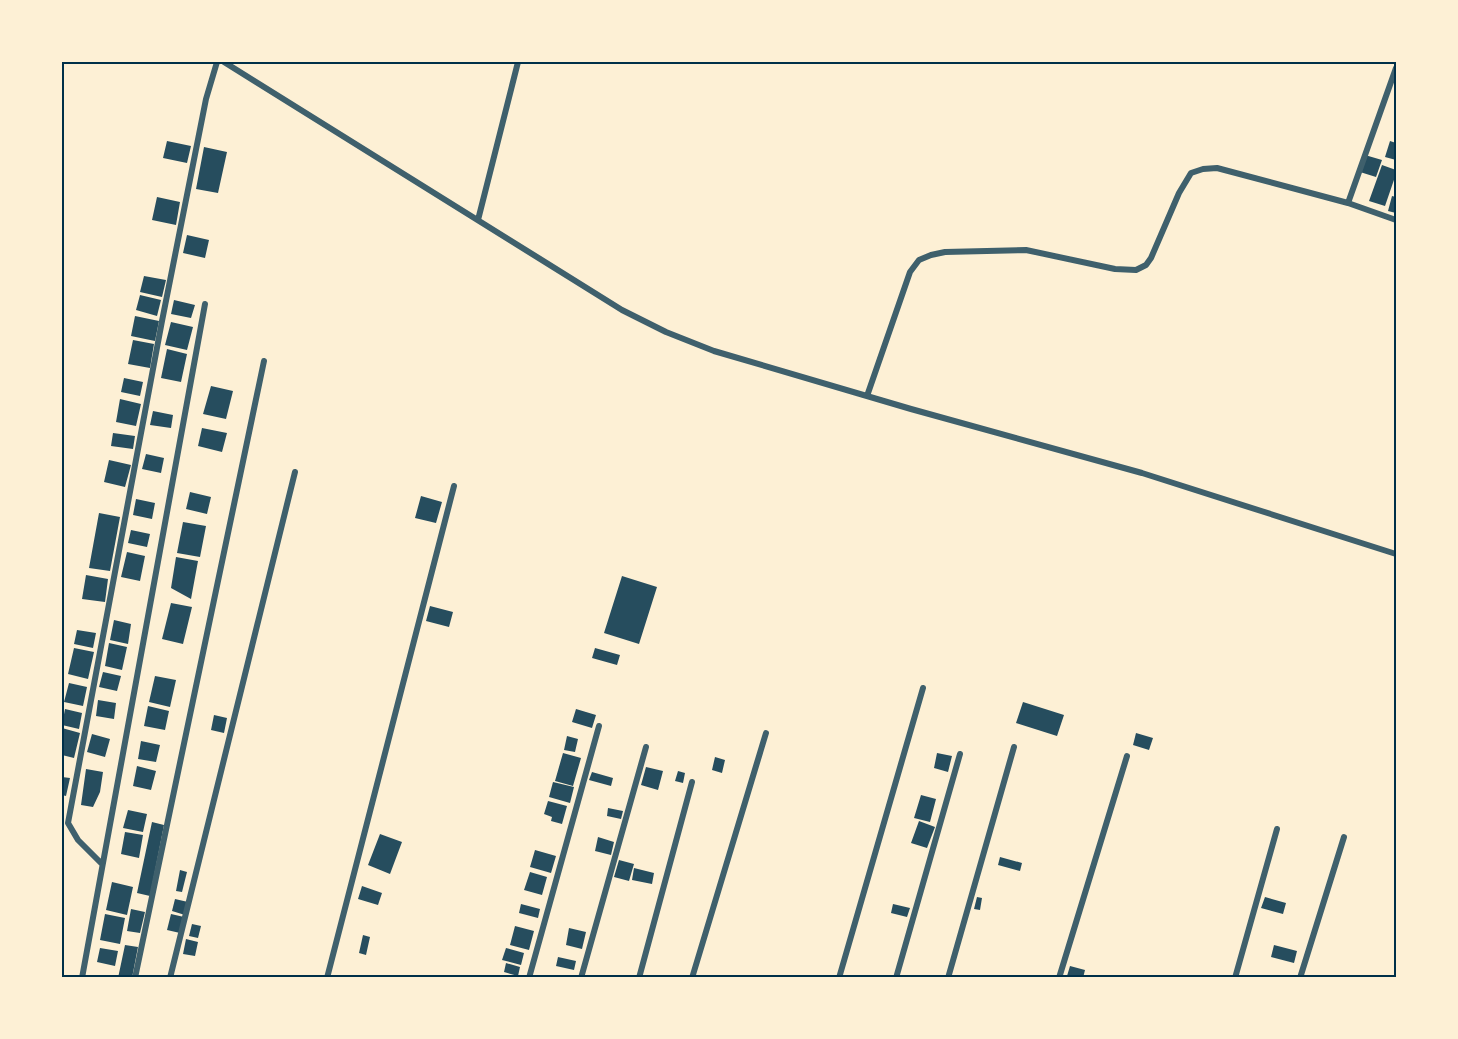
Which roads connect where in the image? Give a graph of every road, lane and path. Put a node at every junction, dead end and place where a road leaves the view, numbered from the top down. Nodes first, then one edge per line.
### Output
1 (217, 62) edge
2 (224, 62) edge
3 (518, 62) edge
4 (1396, 68) edge
5 (1348, 203) junction
6 (478, 220) junction
7 (1396, 220) edge
8 (205, 304) dead end
9 (264, 361) dead end
10 (867, 396) junction
11 (295, 472) dead end
12 (454, 486) dead end
13 (1396, 554) edge
14 (923, 688) dead end
15 (599, 726) dead end
16 (766, 733) dead end
17 (646, 747) dead end
18 (1014, 747) dead end
19 (960, 754) dead end
20 (1127, 756) dead end
21 (692, 782) dead end
22 (1277, 829) dead end
23 (1344, 837) dead end
24 (102, 864) junction
25 (82, 978) edge
26 (135, 978) edge
27 (170, 978) edge
28 (327, 978) edge
29 (529, 978) edge
30 (581, 978) edge
31 (639, 978) edge
32 (692, 978) edge
33 (838, 978) edge
34 (896, 978) edge
35 (948, 978) edge
36 (1059, 978) edge
37 (1235, 978) edge
38 (1300, 978) edge

1 - 24 street
2 - 6 street
3 - 6 street
4 - 5 street
5 - 7 street
5 - 10 street
6 - 10 street
8 - 24 street
9 - 26 street
10 - 13 street
11 - 27 street
12 - 28 street
14 - 33 street
15 - 29 street
16 - 32 street
17 - 30 street
18 - 35 street
19 - 34 street
20 - 36 street
21 - 31 street
22 - 37 street
23 - 38 street
24 - 25 street

